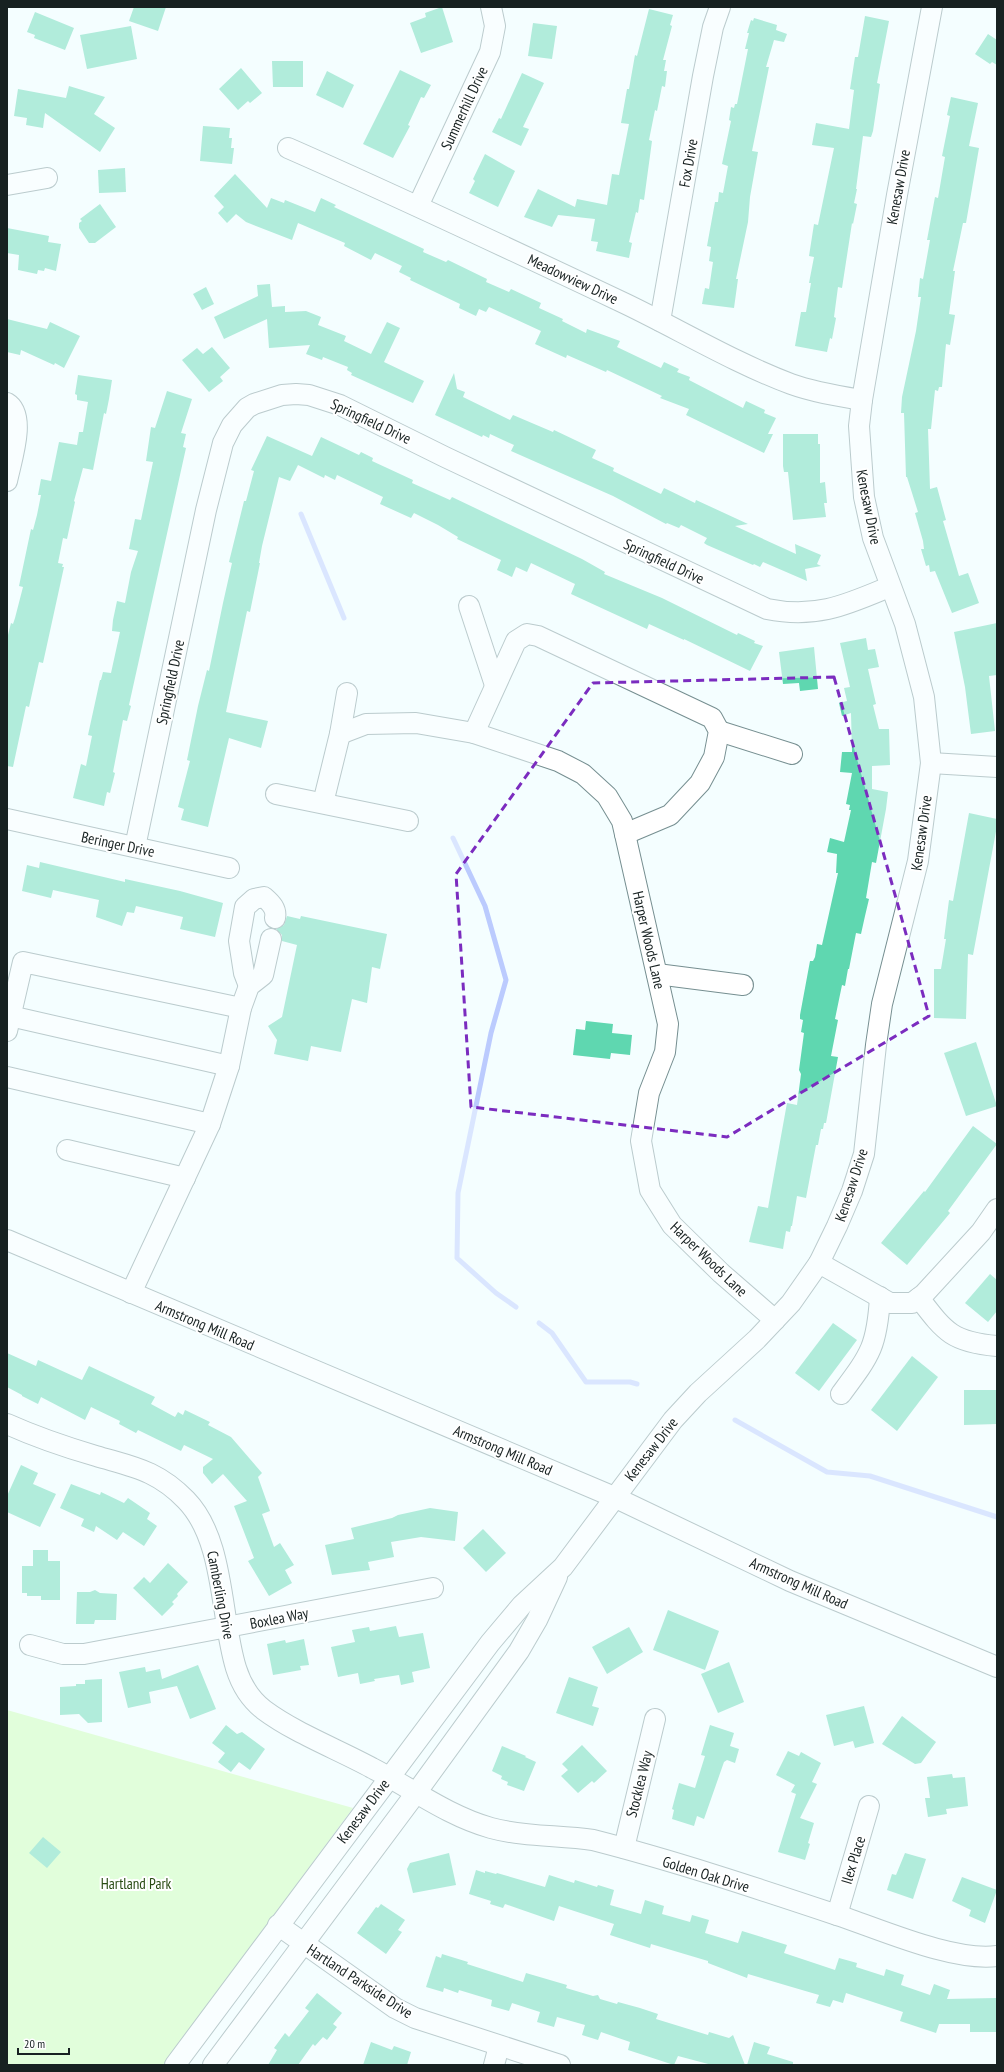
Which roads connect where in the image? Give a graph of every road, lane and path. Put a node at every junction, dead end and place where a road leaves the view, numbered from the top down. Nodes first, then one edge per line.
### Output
1 (491, 7) edge
2 (720, 7) edge
3 (932, 7) edge
4 (288, 148) dead end
5 (47, 178) dead end
6 (7, 185) edge
7 (418, 206) junction
8 (660, 321) junction
9 (862, 400) junction
10 (7, 403) edge
11 (7, 481) edge
12 (890, 587) junction
13 (469, 606) dead end
14 (496, 685) junction
15 (347, 693) dead end
16 (719, 731) junction
17 (474, 733) junction
18 (340, 734) junction
19 (792, 754) dead end
20 (930, 764) junction
21 (997, 767) edge
22 (276, 794) dead end
23 (323, 803) junction
24 (7, 819) edge
25 (408, 821) dead end
26 (625, 834) junction
27 (135, 847) junction
28 (229, 868) dead end
29 (275, 918) dead end
30 (271, 939) dead end
31 (657, 974) junction
32 (743, 985) dead end
33 (249, 986) junction
34 (240, 1008) junction
35 (9, 1023) edge
36 (229, 1066) junction
37 (7, 1077) edge
38 (210, 1124) junction
39 (67, 1150) dead end
40 (185, 1178) junction
41 (997, 1209) edge
42 (7, 1240) edge
43 (819, 1263) junction
44 (131, 1293) junction
45 (880, 1297) junction
46 (920, 1298) junction
47 (775, 1320) junction
48 (997, 1346) edge
49 (841, 1394) dead end
50 (7, 1424) edge
51 (614, 1497) junction
52 (563, 1567) junction
53 (433, 1588) dead end
54 (228, 1627) junction
55 (30, 1645) dead end
56 (997, 1667) edge
57 (655, 1719) dead end
58 (389, 1777) junction
59 (416, 1793) junction
60 (869, 1806) dead end
61 (624, 1848) junction
62 (837, 1915) junction
63 (278, 1925) junction
64 (304, 1944) junction
65 (997, 1956) edge
66 (500, 2046) junction
67 (175, 2065) edge
68 (213, 2065) edge
69 (494, 2065) edge
70 (560, 2065) edge

1 - 7 street, Summerhill Drive
2 - 8 street, Fox Drive
3 - 9 street, Kenesaw Drive
4 - 7 street, Meadowview Drive
5 - 6 street
7 - 8 street, Meadowview Drive
8 - 9 street, Meadowview Drive
9 - 12 street, Kenesaw Drive
10 - 11 street
12 - 20 street, Kenesaw Drive
12 - 27 street, Springfield Drive
13 - 14 street
14 - 16 street
14 - 17 street
15 - 18 street
16 - 19 street
16 - 26 street
17 - 18 street, Harper Woods Lane
17 - 26 street, Harper Woods Lane
18 - 23 street
20 - 21 street
20 - 43 street, Kenesaw Drive
22 - 23 street
23 - 25 street
24 - 27 street, Beringer Drive
26 - 31 street, Harper Woods Lane
27 - 28 street, Beringer Drive
29 - 33 street
30 - 33 street
31 - 32 street
31 - 47 street, Harper Woods Lane
33 - 34 street
34 - 35 street
34 - 36 street
35 - 36 street
36 - 38 street
37 - 38 street
38 - 40 street
39 - 40 street
40 - 44 street
41 - 46 street
42 - 44 street, Armstrong Mill Road
43 - 45 street
43 - 47 street, Kenesaw Drive
44 - 51 street, Armstrong Mill Road
45 - 46 street
45 - 49 street
46 - 48 street
47 - 51 street, Kenesaw Drive
50 - 54 street, Camberling Drive
51 - 52 street, Kenesaw Drive
51 - 56 street, Armstrong Mill Road
52 - 58 street, Kenesaw Drive
52 - 59 street, Kenesaw Drive
53 - 54 street, Boxlea Way
54 - 55 street, Boxlea Way
54 - 58 street, Camberling Drive
57 - 61 street, Stocklea Way
58 - 59 street, Camberling Drive
58 - 63 street, Kenesaw Drive
59 - 61 street, Golden Oak Drive
59 - 64 street, Kenesaw Drive
60 - 62 street, Ilex Place
61 - 62 street, Golden Oak Drive
62 - 65 street, Golden Oak Drive
63 - 64 street, Hartland Parkside Drive
63 - 67 street, Kenesaw Drive
64 - 66 street, Hartland Parkside Drive
64 - 68 street, Kenesaw Drive
66 - 69 street
66 - 70 street, Hartland Parkside Drive

